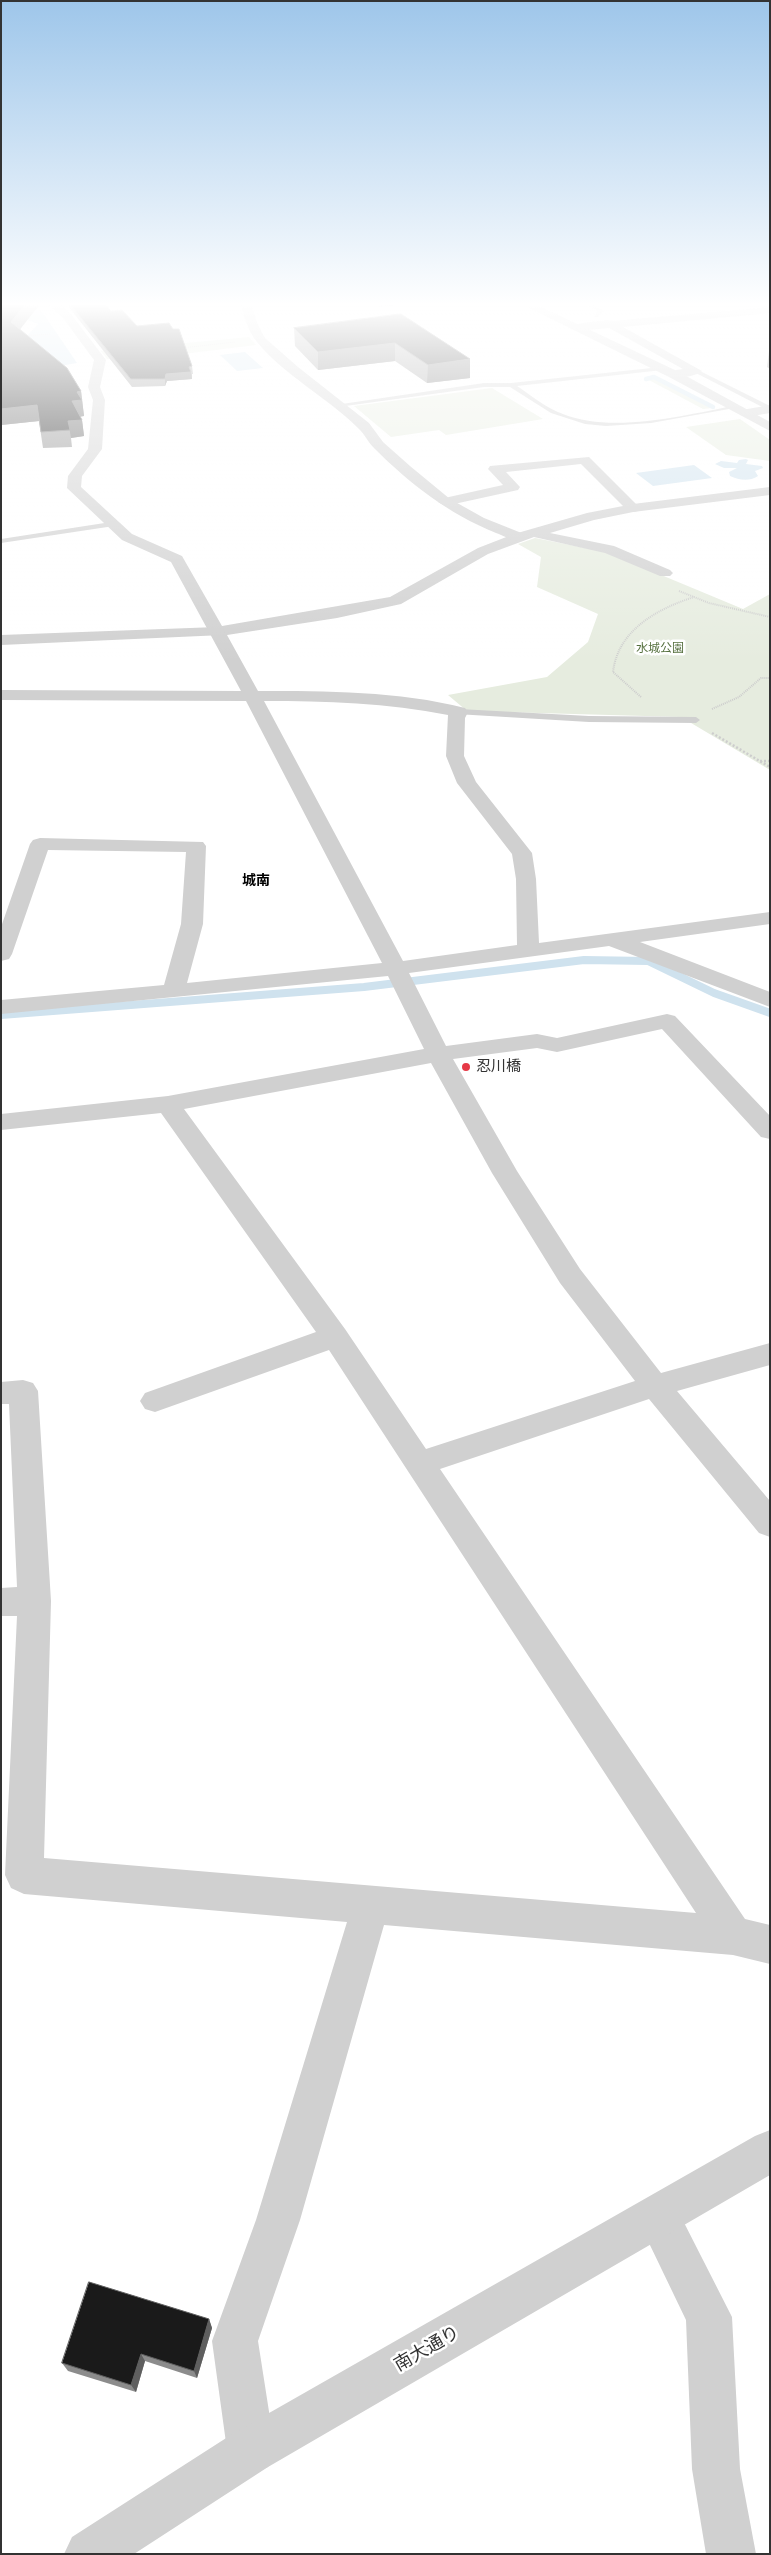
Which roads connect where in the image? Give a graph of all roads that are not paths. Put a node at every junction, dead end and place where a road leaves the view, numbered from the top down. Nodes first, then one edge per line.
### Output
1 (97, 423) edge
2 (361, 423) edge
3 (612, 423) edge
4 (630, 423) edge
5 (770, 491) edge
6 (445, 502) junction
7 (633, 508) junction
8 (111, 524) junction
9 (527, 535) junction
10 (1, 542) edge
11 (665, 573) dead end
12 (216, 632) junction
13 (1, 640) edge
14 (1, 695) edge
15 (254, 697) junction
16 (459, 712) junction
17 (696, 720) road end
18 (770, 918) edge
19 (607, 939) junction
20 (528, 951) junction
21 (1, 954) edge
22 (396, 969) junction
23 (174, 991) junction
24 (770, 1000) edge
25 (1, 1007) edge
26 (438, 1054) junction
27 (168, 1104) junction
28 (1, 1122) edge
29 (770, 1131) edge
30 (335, 1337) junction
31 (770, 1354) edge
32 (655, 1386) junction
33 (1, 1394) edge
34 (155, 1402) dead end
35 (419, 1464) junction
36 (770, 1524) edge
37 (18, 1601) edge
38 (371, 1904) junction
39 (733, 1936) junction
40 (770, 1945) edge
41 (770, 2152) edge
42 (658, 2216) junction
43 (251, 2450) junction
44 (89, 2554) edge
45 (731, 2554) edge

1 - 8 street
2 - 6 street
3 - 4 lane
5 - 7 street
6 - 7 street
6 - 9 street
7 - 9 street
8 - 10 lane
8 - 12 street
9 - 11 street
9 - 12 street
12 - 13 street
12 - 15 street
14 - 15 street
15 - 16 street
15 - 22 street
16 - 17 lane
16 - 20 street
18 - 19 street
19 - 20 street
19 - 24 street
20 - 22 street
21 - 23 street
22 - 23 street
22 - 26 street
23 - 25 street
26 - 27 street
26 - 29 street
26 - 32 street
27 - 28 street
27 - 30 street
30 - 34 street
30 - 35 street
31 - 32 street
32 - 35 street
32 - 36 street
33 - 37 street
35 - 39 street
37 - 38 street
38 - 39 street
38 - 43 street
39 - 40 street
41 - 42 street, 南大通り
42 - 43 street, 南大通り
42 - 45 street
43 - 44 street, 南大通り

